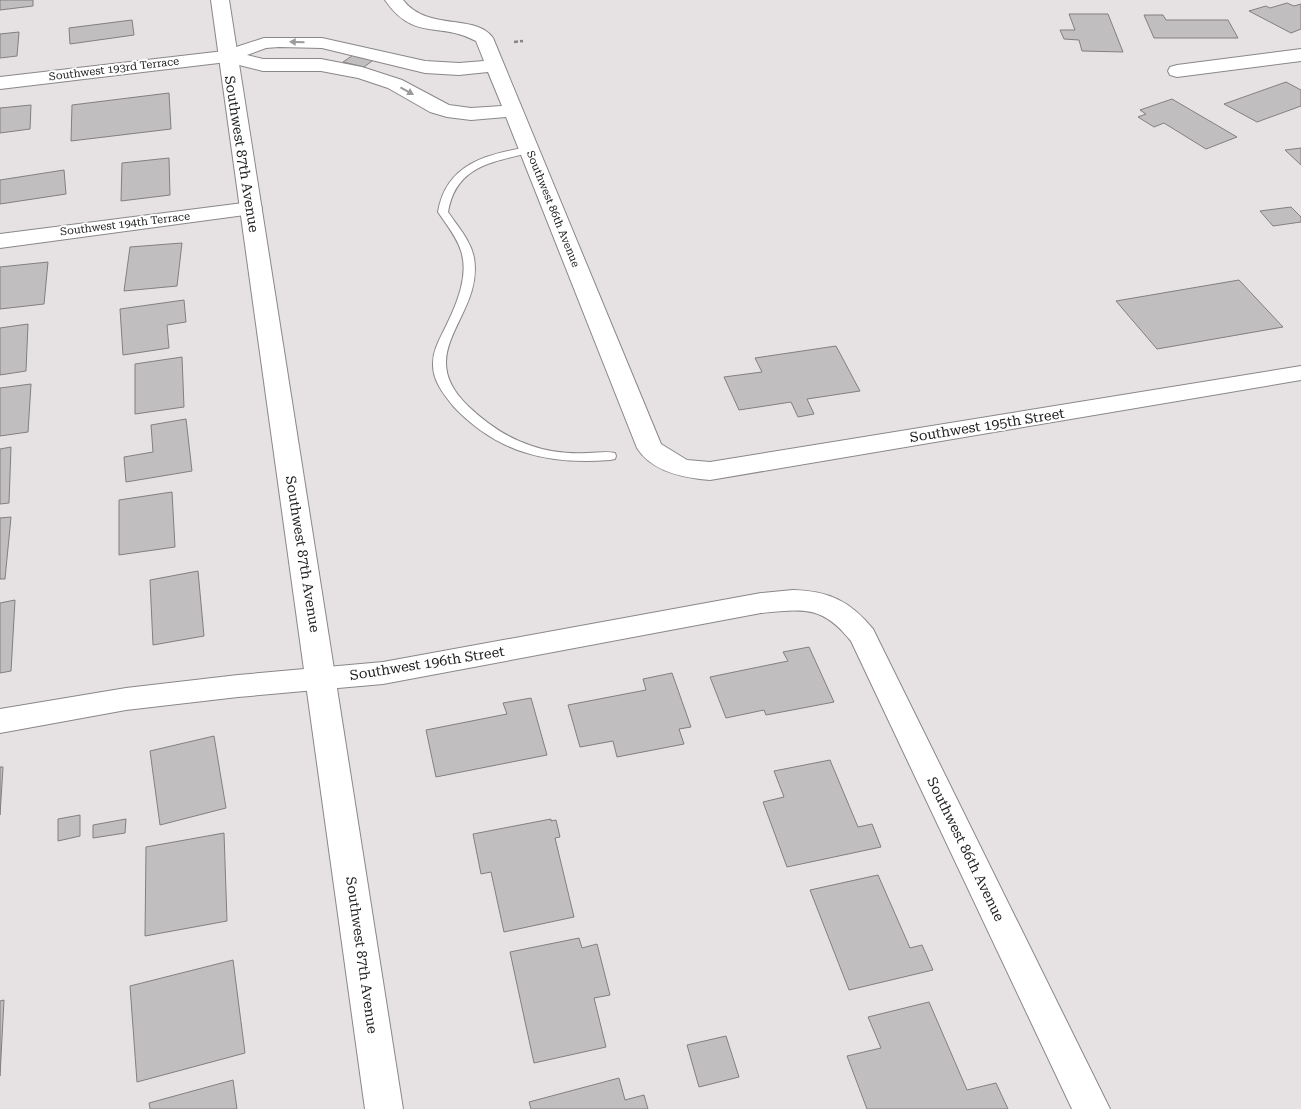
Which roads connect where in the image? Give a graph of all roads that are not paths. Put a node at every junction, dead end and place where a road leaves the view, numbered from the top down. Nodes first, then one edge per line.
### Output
1 (220, 0) edge
2 (394, 0) edge
3 (338, 46) junction
4 (1301, 55) edge
5 (227, 56) junction
6 (410, 63) junction
7 (321, 65) junction
8 (495, 66) junction
9 (1177, 71) dead end
10 (385, 80) junction
11 (0, 83) edge
12 (513, 111) junction
13 (529, 150) junction
14 (250, 208) junction
15 (0, 241) edge
16 (1301, 372) edge
17 (610, 456) dead end
18 (673, 465) joint
19 (823, 603) joint
20 (322, 679) junction
21 (0, 721) edge
22 (384, 1109) edge
23 (1091, 1109) edge

1 - 5 street, Southwest 87th Avenue
2 - 8 street, Southwest 86th Avenue
3 -> 5 street
3 - 6 street
3 - 7 street
4 - 9 street
5 - 7 street
5 - 11 street, Southwest 193rd Terrace
5 - 14 street, Southwest 87th Avenue
6 - 8 street
6 - 10 street
7 - 10 street
8 - 12 street, Southwest 86th Avenue
10 -> 12 street
12 - 13 street, Southwest 86th Avenue
13 - 17 lane
13 - 18 street, Southwest 86th Avenue
14 - 15 street, Southwest 194th Terrace
14 - 20 street, Southwest 87th Avenue
16 - 18 street, Southwest 195th Street
19 - 20 street, Southwest 196th Street
19 - 23 street, Southwest 86th Avenue
20 - 21 street, Southwest 196th Street
20 - 22 street, Southwest 87th Avenue

